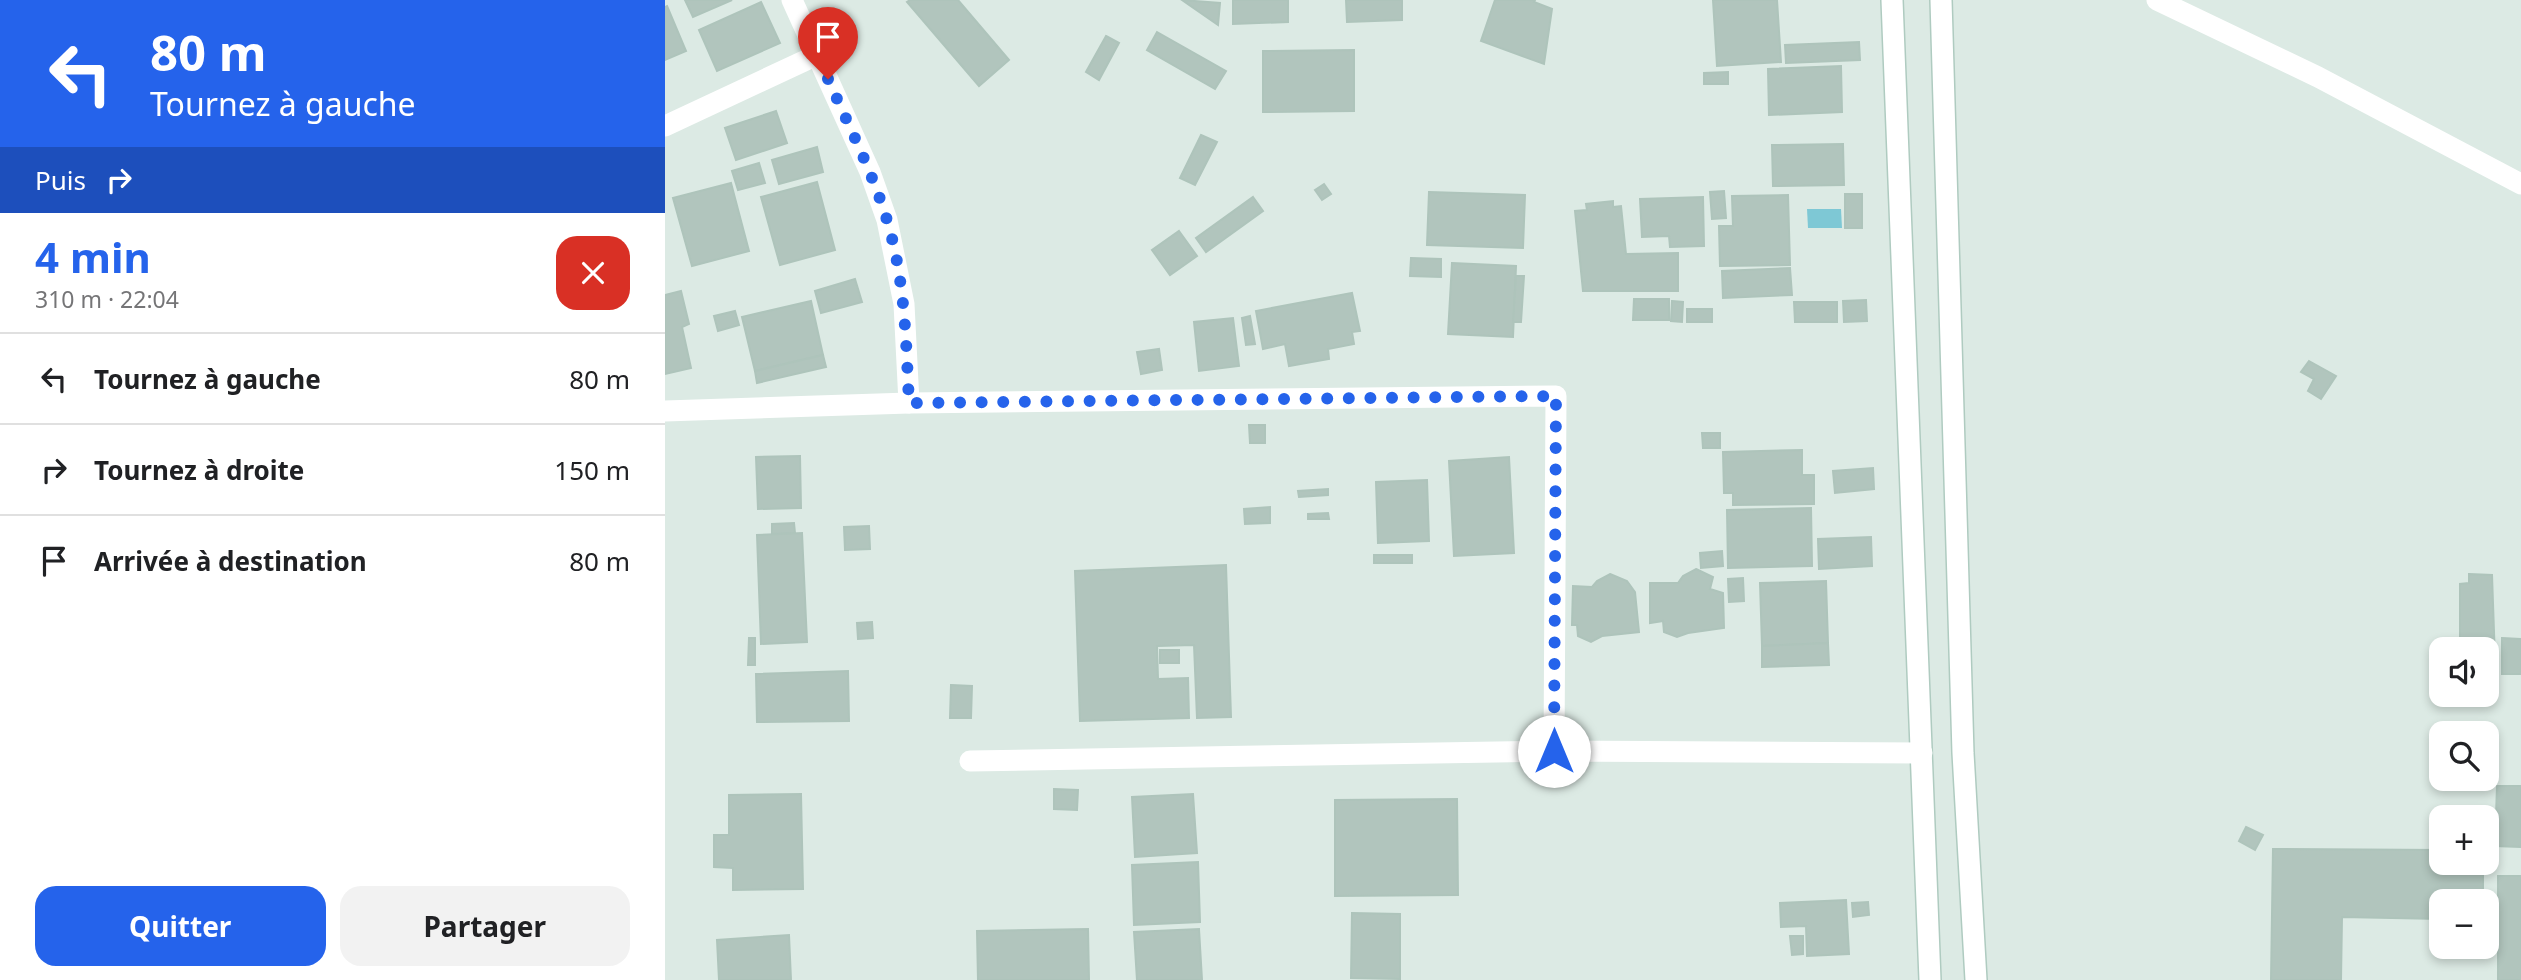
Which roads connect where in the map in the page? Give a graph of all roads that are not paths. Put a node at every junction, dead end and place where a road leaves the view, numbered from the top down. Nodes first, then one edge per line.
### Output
1 (792, 0) edge
2 (1892, 0) edge
3 (1941, 0) edge
4 (2157, 0) edge
5 (817, 55) junction
6 (665, 126) edge
7 (2521, 184) edge
8 (909, 403) junction
9 (665, 411) edge
10 (1554, 751) junction
11 (1922, 753) junction
12 (970, 761) dead end
13 (1930, 980) edge
14 (1976, 980) edge

1 - 5 street
2 - 11 street
3 - 14 street
4 - 7 street
5 - 6 street
5 - 8 street
8 - 9 street
8 - 10 street
10 - 11 street
10 - 12 street
11 - 13 street

